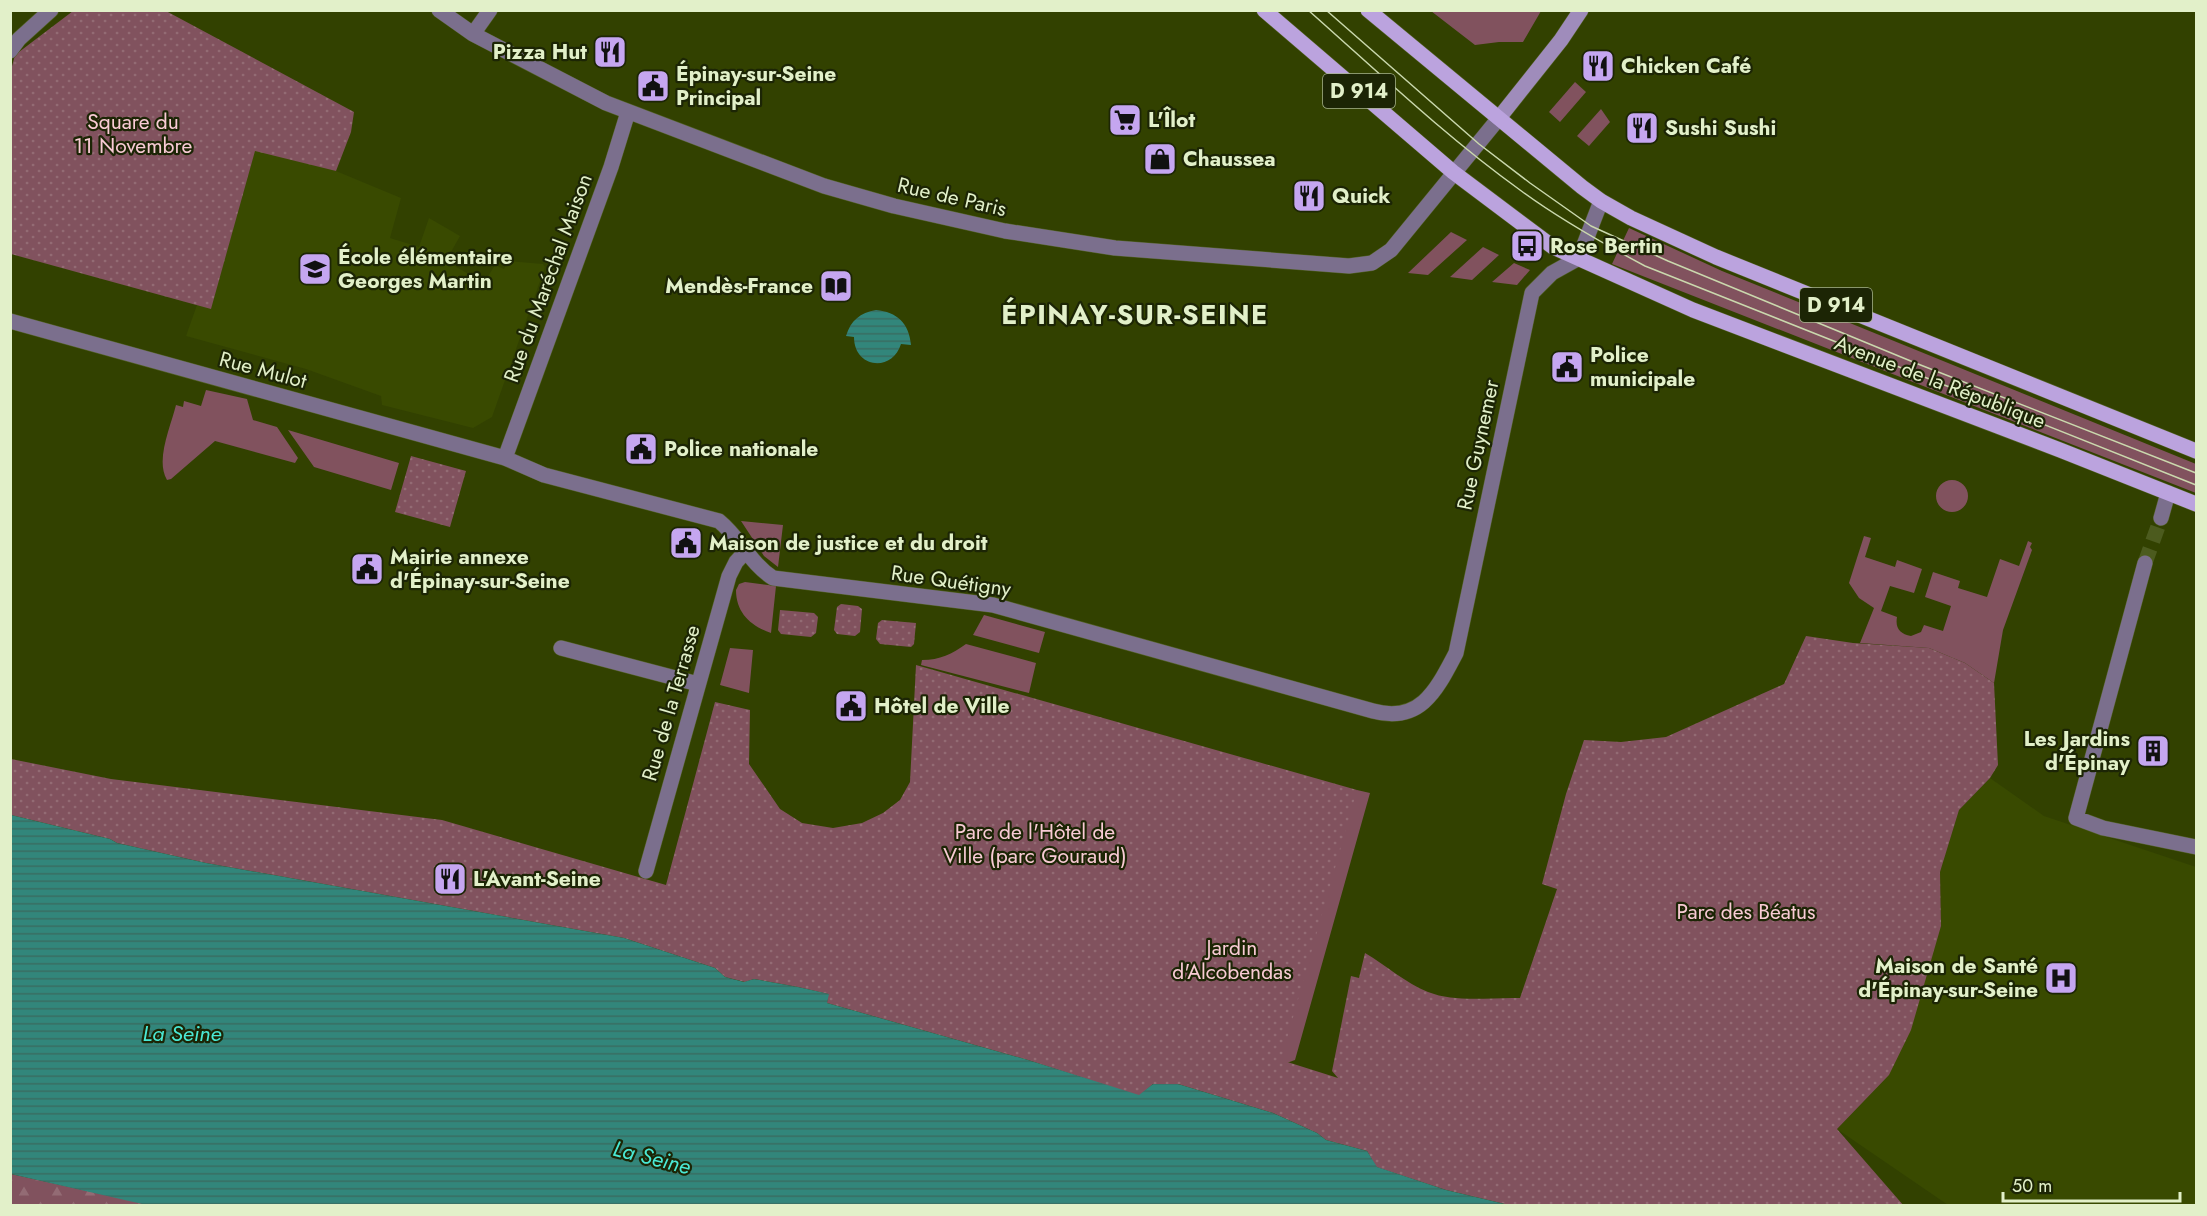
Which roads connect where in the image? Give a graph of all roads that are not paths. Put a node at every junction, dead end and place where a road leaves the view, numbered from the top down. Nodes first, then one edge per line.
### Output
1 (51, 10) edge
2 (439, 10) edge
3 (490, 10) edge
4 (1264, 10) edge
5 (1368, 10) edge
6 (1581, 10) edge
7 (473, 34) junction
8 (10, 51) edge
9 (628, 112) junction
10 (1499, 118) junction
11 (1453, 172) junction
12 (1601, 201) junction
13 (1579, 258) junction
14 (10, 321) edge
15 (2196, 451) edge
16 (505, 458) junction
17 (2168, 493) junction
18 (2196, 504) edge
19 (2161, 518) tunnel mouth
20 (746, 551) junction
21 (2145, 564) tunnel mouth
22 (561, 648) dead end
23 (698, 684) junction
24 (1413, 710) joint
25 (2196, 847) edge
26 (645, 871) dead end

1 - 8 street
2 - 7 street, Rue de Paris
3 - 7 street
4 - 11 main road, D 914
5 - 10 main road, D 914
6 - 10 street
7 - 9 street, Rue de Paris
9 - 11 street, Rue de Paris
9 - 16 street, Rue du Maréchal Maison
10 - 11 street, Rue de Paris
10 - 12 main road, Avenue de la République / D 914
11 - 13 main road, Avenue de la République / D 914
12 - 13 street
12 - 15 main road, Avenue de la République / D 914
13 - 17 main road, Avenue de la République / D 914
13 - 24 street, Rue Guynemer
14 - 16 street, Rue Mulot
16 - 20 street, Rue Quétigny
17 - 18 main road, Avenue de la République / D 914
17 - 19 street
20 - 23 street, Rue de la Terrasse
20 - 24 street, Rue Quétigny
21 - 25 street
22 - 23 street
23 - 26 street, Rue de la Terrasse

